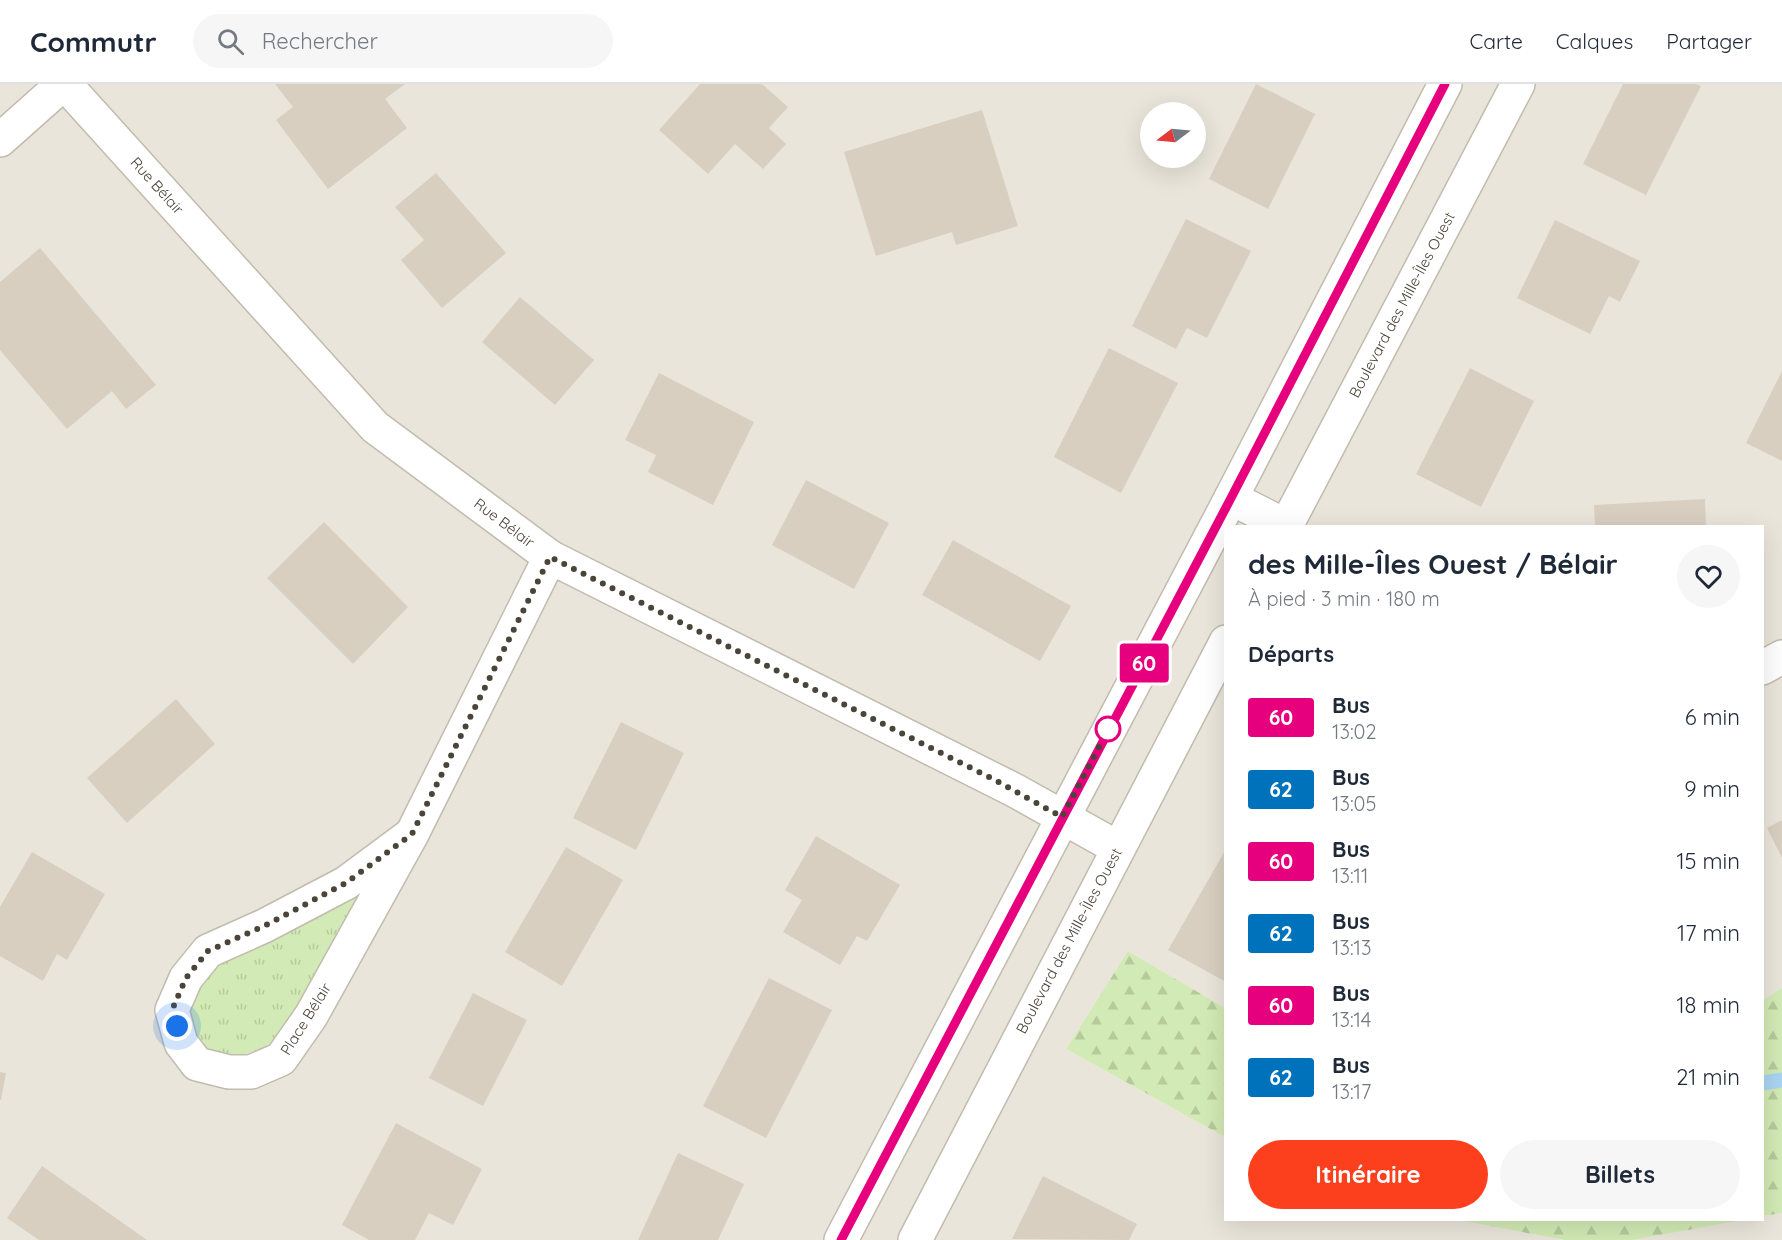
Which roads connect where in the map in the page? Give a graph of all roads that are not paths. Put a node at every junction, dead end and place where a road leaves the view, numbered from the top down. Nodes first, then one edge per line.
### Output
1 (64, 84) edge
2 (1445, 84) edge
3 (1518, 84) edge
4 (0, 140) edge
5 (1231, 498) junction
6 (1284, 525) edge
7 (1287, 525) edge
8 (550, 557) junction
9 (1224, 646) edge
10 (1782, 657) edge
11 (1764, 667) edge
12 (1062, 817) junction
13 (412, 834) junction
14 (1118, 848) junction
15 (840, 1240) edge
16 (915, 1240) edge

1 - 4 street
1 - 8 street, Rue Bélair
2 - 5 street
3 - 7 street, Boulevard des Mille-Îles Ouest
5 - 6 street
5 - 12 street
8 - 12 street, Rue Bélair
8 - 13 street, Place Bélair
9 - 14 street, Boulevard des Mille-Îles Ouest
10 - 11 street
12 - 14 street, Rue Bélair
12 - 15 street
13 - 13 street, Place Bélair
14 - 16 street, Boulevard des Mille-Îles Ouest

